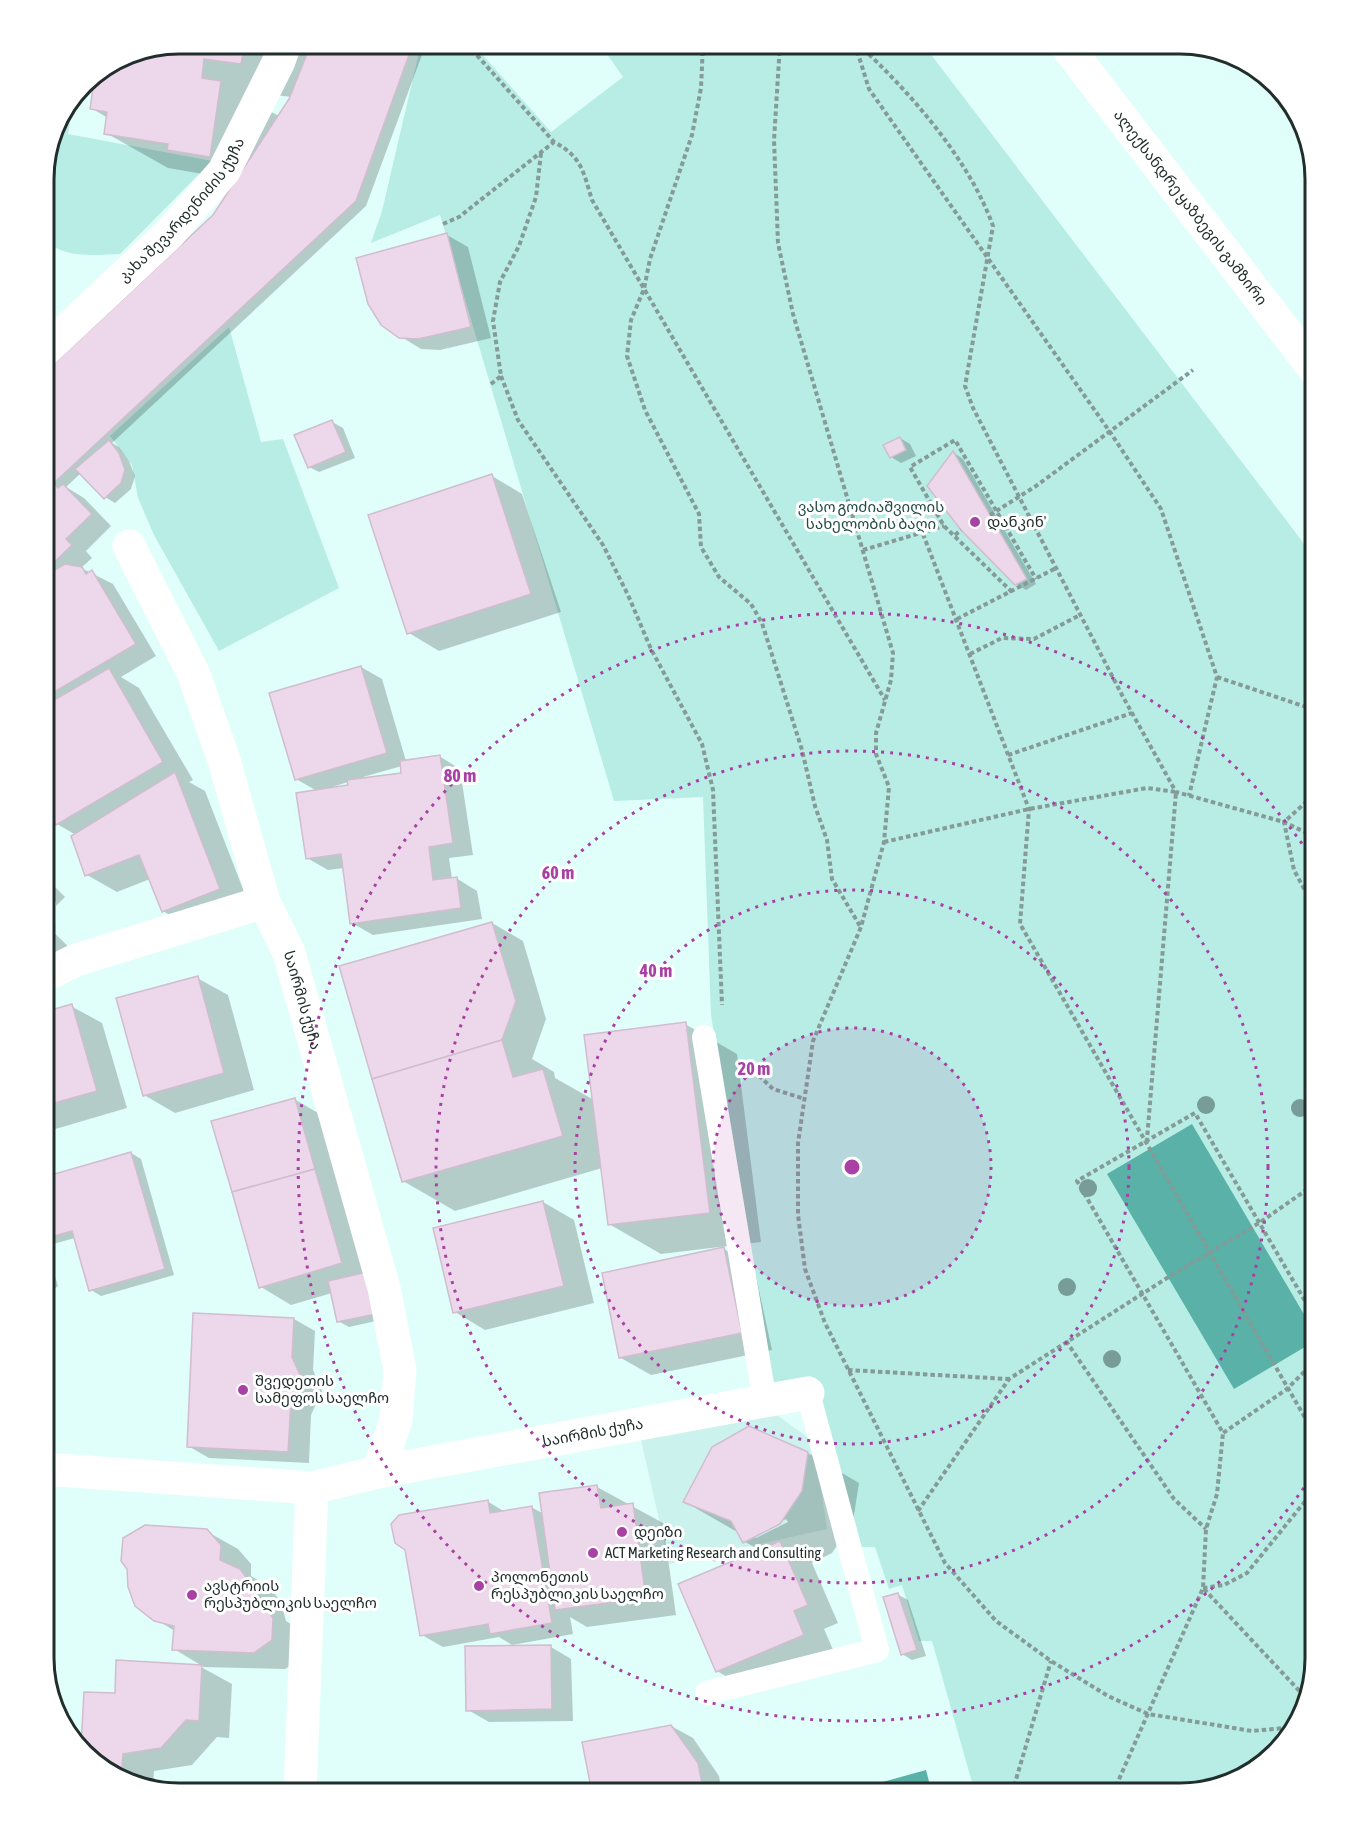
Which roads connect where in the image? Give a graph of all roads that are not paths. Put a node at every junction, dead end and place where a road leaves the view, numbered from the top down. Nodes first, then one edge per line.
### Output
1 (281, 54) edge
2 (1073, 54) edge
3 (54, 342) edge
4 (1305, 356) edge
5 (129, 546) dead end
6 (264, 902) junction
7 (54, 971) edge
8 (704, 1037) dead end
9 (808, 1393) joint
10 (765, 1402) junction
11 (54, 1471) edge
12 (378, 1472) junction
13 (312, 1488) junction
14 (707, 1694) dead end
15 (300, 1783) edge

1 - 3 street, კახა შევარდენიძის ქუჩა
2 - 4 street, ალექსანდრე ყაზბეგის გამზირი
5 - 6 street, საირმის ქუჩა
6 - 7 street
6 - 12 street, საირმის ქუჩა
8 - 10 lane
9 - 10 street, საირმის ქუჩა
9 - 14 lane
10 - 12 street, საირმის ქუჩა
11 - 13 street, საირმის ქუჩა
12 - 13 street, საირმის ქუჩა
13 - 15 street

